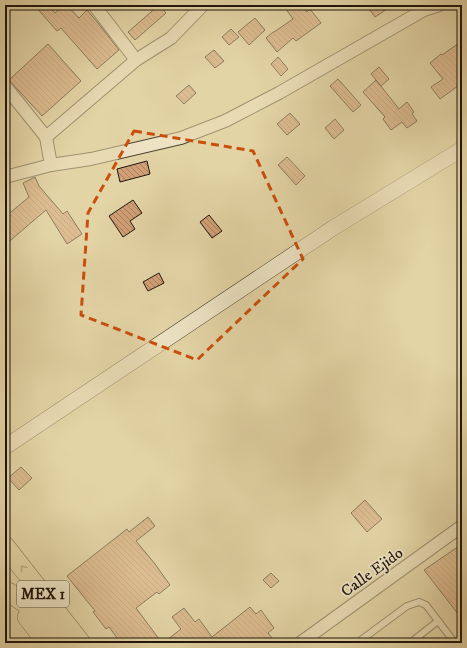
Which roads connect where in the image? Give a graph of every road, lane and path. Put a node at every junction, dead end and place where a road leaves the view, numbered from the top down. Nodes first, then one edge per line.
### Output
1 (94, 5) edge
2 (203, 5) edge
3 (439, 5) edge
4 (422, 8) edge
5 (136, 60) junction
6 (5, 86) edge
7 (46, 137) junction
8 (462, 149) edge
9 (50, 165) junction
10 (5, 177) edge
11 (5, 447) edge
12 (462, 526) edge
13 (5, 546) edge
14 (6, 590) edge
15 (62, 618) junction
16 (438, 621) junction
17 (47, 643) edge
18 (67, 643) edge
19 (81, 643) edge
20 (90, 643) edge
21 (300, 643) edge
22 (357, 643) edge
23 (410, 643) edge
24 (455, 643) edge

1 - 5 street
2 - 5 street
3 - 4 street
4 - 9 street
5 - 7 street
6 - 7 street
7 - 9 street
8 - 11 street
9 - 10 street
12 - 21 street, Calle Ejido
15 -> 13 main road, MEX 1
14 - 17 main road, MEX 1
14 - 18 main road
15 - 19 main road, MEX 1
15 - 20 main road
16 - 22 lane
16 - 23 lane
16 - 24 lane

